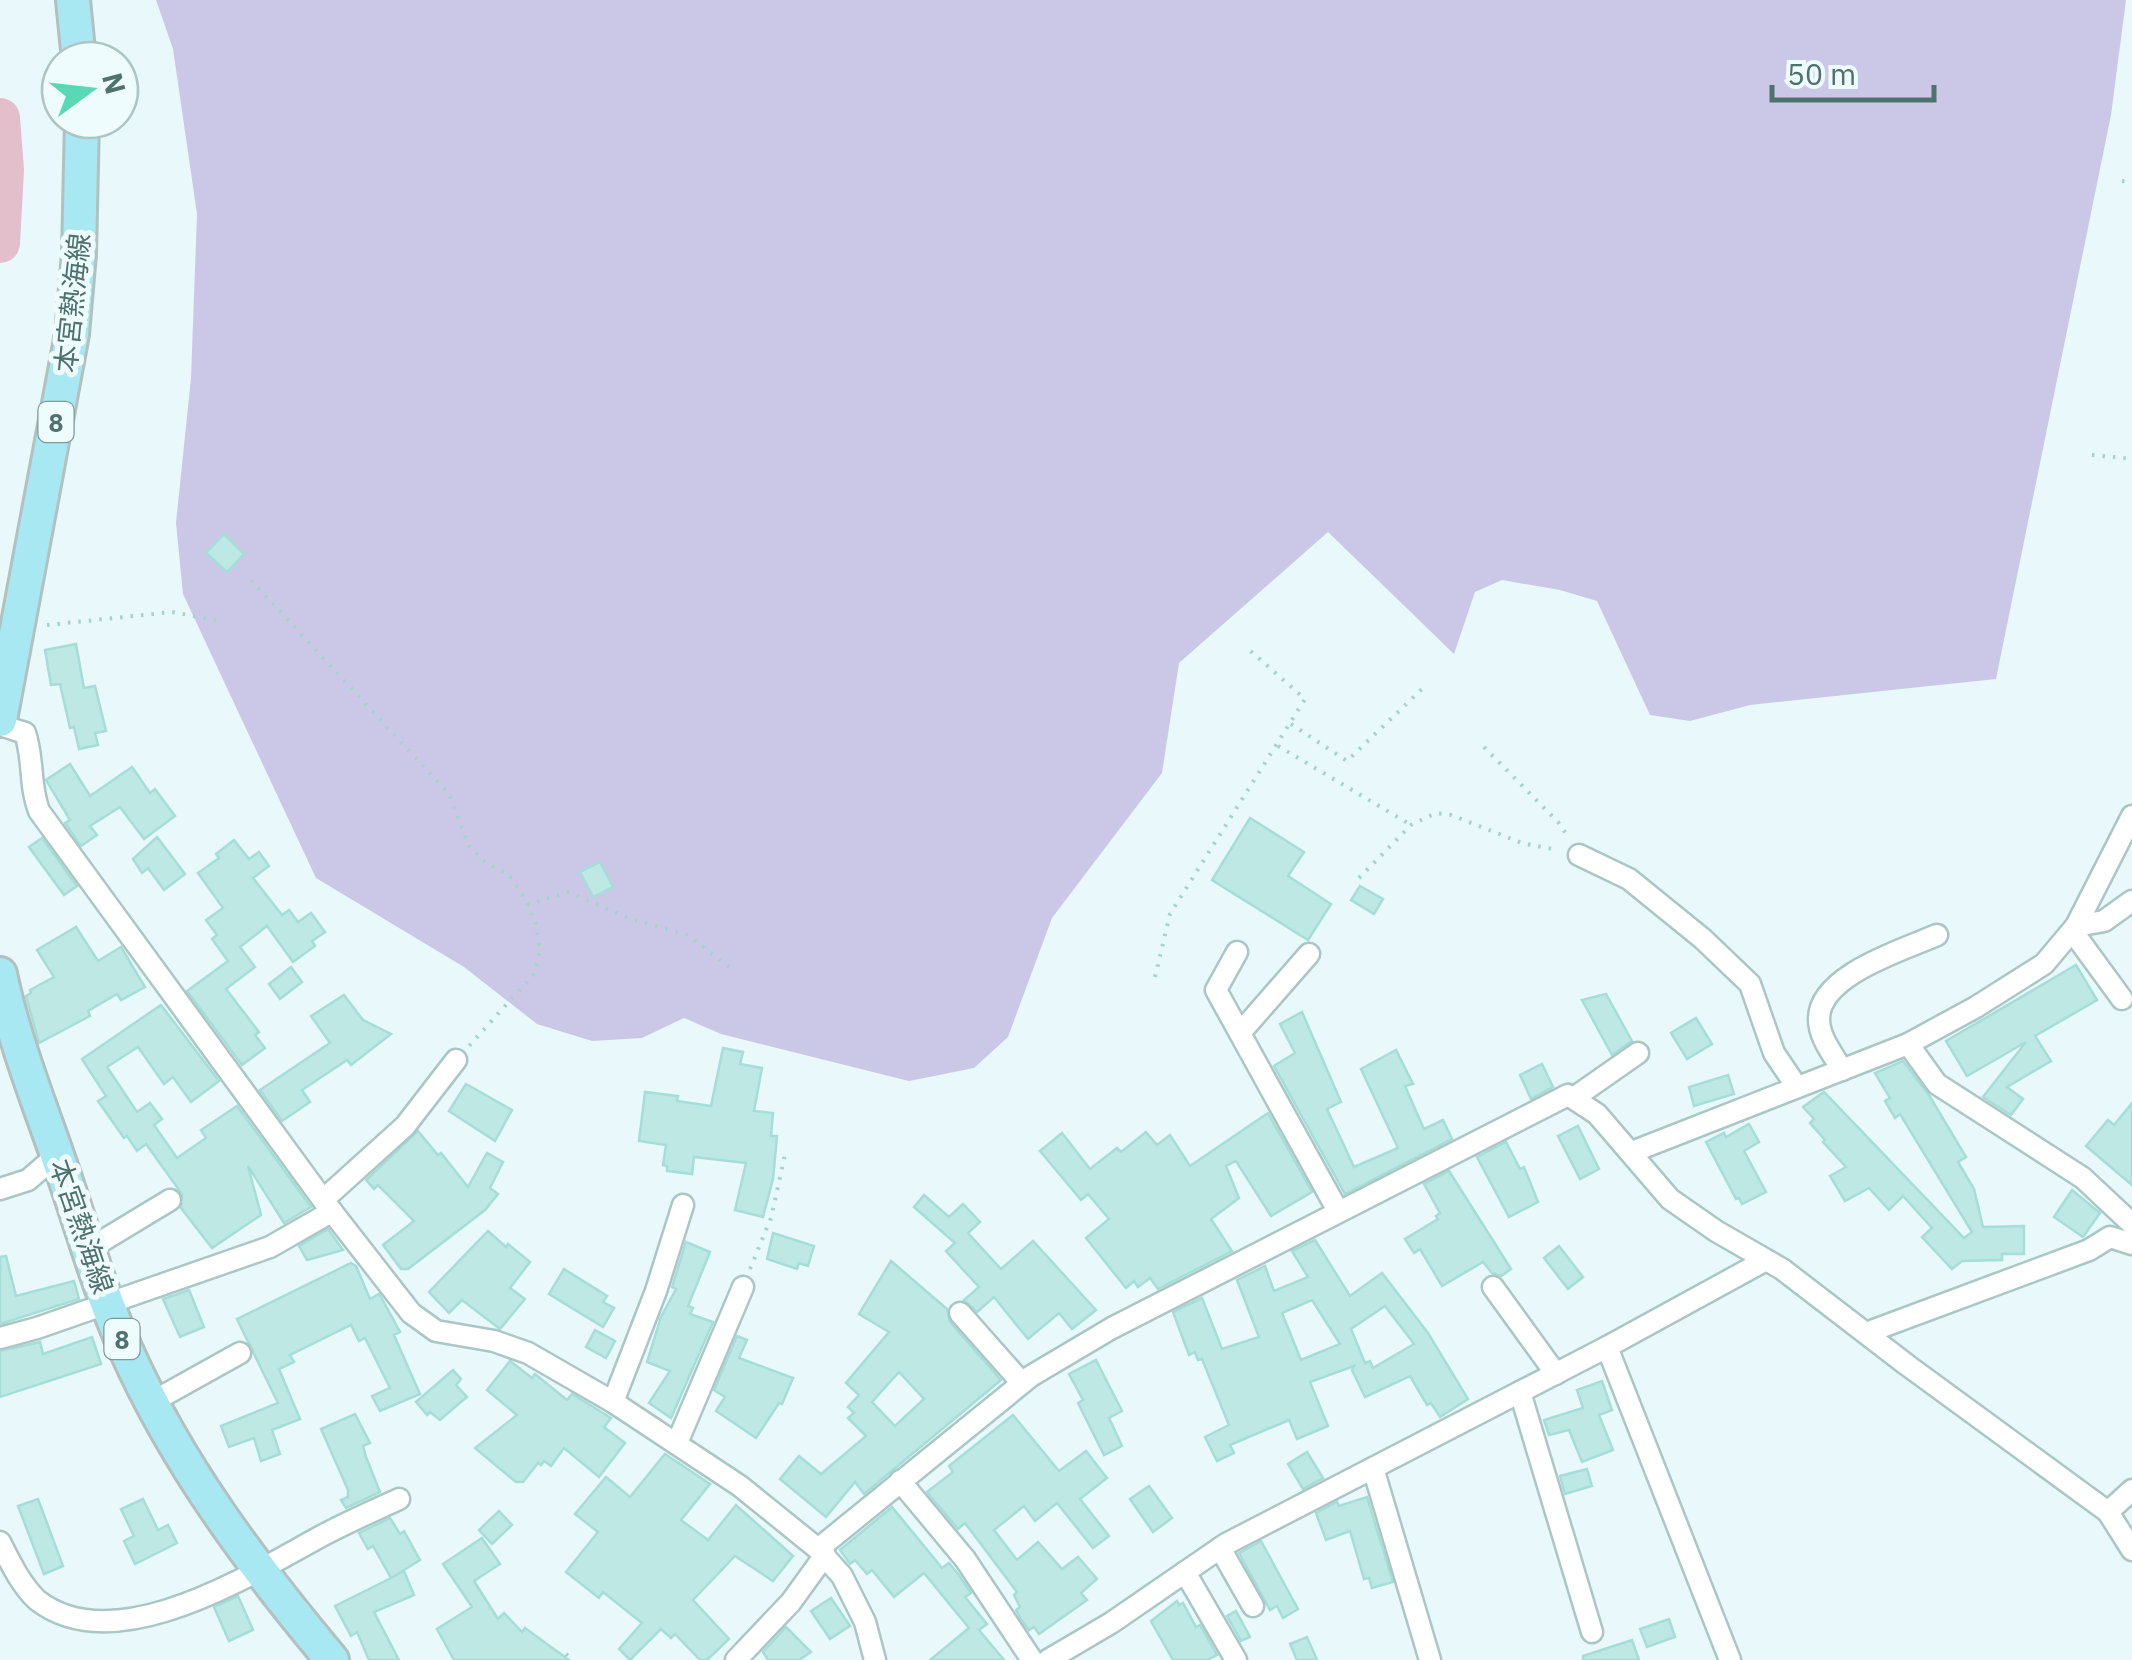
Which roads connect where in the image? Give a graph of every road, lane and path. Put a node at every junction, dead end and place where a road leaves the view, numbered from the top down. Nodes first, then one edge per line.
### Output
1 (73, 0) edge
2 (77, 40) edge
3 (82, 140) edge
4 (2122, 181) dead end
5 (2132, 182) edge
6 (2092, 454) dead end
7 (2132, 460) edge
8 (252, 580) dead end
9 (216, 620) dead end
10 (17, 626) junction
11 (1246, 647) dead end
12 (1422, 689) dead end
13 (0, 722) edge
14 (1290, 724) junction
15 (1278, 746) junction
16 (1484, 747) dead end
17 (2132, 816) edge
18 (1410, 825) junction
19 (1579, 855) junction
20 (1359, 878) dead end
21 (2132, 902) edge
22 (527, 905) junction
23 (2074, 929) junction
24 (1937, 935) dead end
25 (1236, 952) dead end
26 (1309, 954) dead end
27 (733, 970) dead end
28 (0, 974) edge
29 (1155, 977) dead end
30 (2122, 1000) dead end
31 (1240, 1033) junction
32 (1908, 1044) junction
33 (1638, 1053) dead end
34 (456, 1060) joint
35 (1842, 1070) junction
36 (1797, 1088) junction
37 (1575, 1097) junction
38 (786, 1150) dead end
39 (1632, 1152) junction
40 (57, 1154) junction
41 (0, 1189) edge
42 (170, 1200) dead end
43 (683, 1205) dead end
44 (327, 1206) junction
45 (1338, 1212) junction
46 (2132, 1224) edge
47 (2132, 1244) edge
48 (89, 1249) junction
49 (1766, 1260) junction
50 (1493, 1286) dead end
51 (743, 1287) joint
52 (108, 1302) junction
53 (960, 1314) dead end
54 (1866, 1333) junction
55 (0, 1338) edge
56 (1607, 1347) junction
57 (240, 1353) dead end
58 (1556, 1374) junction
59 (1022, 1383) junction
60 (1520, 1392) junction
61 (152, 1402) junction
62 (613, 1402) junction
63 (677, 1443) junction
64 (1373, 1468) junction
65 (900, 1481) junction
66 (2132, 1490) edge
67 (398, 1499) dead end
68 (2108, 1512) junction
69 (0, 1542) edge
70 (1220, 1548) junction
71 (2132, 1550) edge
72 (822, 1552) junction
73 (259, 1572) junction
74 (1185, 1572) junction
75 (1253, 1606) dead end
76 (1592, 1632) dead end
77 (566, 1654) dead end
78 (332, 1660) edge
79 (572, 1660) edge
80 (736, 1660) edge
81 (875, 1660) edge
82 (1032, 1660) edge
83 (1048, 1660) edge
84 (1236, 1660) edge
85 (1430, 1660) edge
86 (1730, 1660) edge

1 - 2 main road
3 - 10 main road, 本宮熱海線 / 8
4 - 5 path
6 - 7 path
8 - 22 path
9 - 10 path
10 - 13 main road, 本宮熱海線 / 8
11 - 14 path
12 - 14 path
13 - 44 street
14 - 15 path
15 - 18 path
15 - 29 path
16 - 19 path
17 - 23 street
18 - 19 path
18 - 20 path
19 - 36 street
21 - 23 street
22 - 27 path
22 - 34 path
23 - 30 street
23 - 32 street
24 - 35 street
25 - 31 street
26 - 31 street
28 - 40 main road, 本宮熱海線 / 8
31 - 45 street
32 - 35 street
32 - 46 street
33 - 37 street
34 - 44 street
35 - 36 street
36 - 39 street
37 - 39 street
37 - 45 street
38 - 51 path
39 - 49 street
40 - 41 street
40 - 48 main road, 本宮熱海線 / 8
42 - 48 street
43 - 62 street
44 - 52 street
44 - 62 street
45 - 59 street
47 - 54 street
48 - 52 main road, 本宮熱海線 / 8
49 - 54 street
49 - 56 street
50 - 58 street
51 - 63 street
52 - 55 street
52 - 61 main road, 本宮熱海線 / 8
53 - 59 street
54 - 68 street
56 - 58 street
56 - 86 street
57 - 61 street
58 - 60 street
59 - 65 street
60 - 64 street
60 - 76 street
61 - 73 main road, 本宮熱海線 / 8
62 - 63 street
63 - 72 street
64 - 70 street
64 - 85 street
65 - 72 street
65 - 82 street
66 - 68 street
67 - 73 street
68 - 71 street
69 - 73 street
70 - 74 street
70 - 75 street
72 - 80 street
72 - 81 street
73 - 78 main road, 本宮熱海線 / 8
74 - 83 street
74 - 84 street
77 - 79 path

